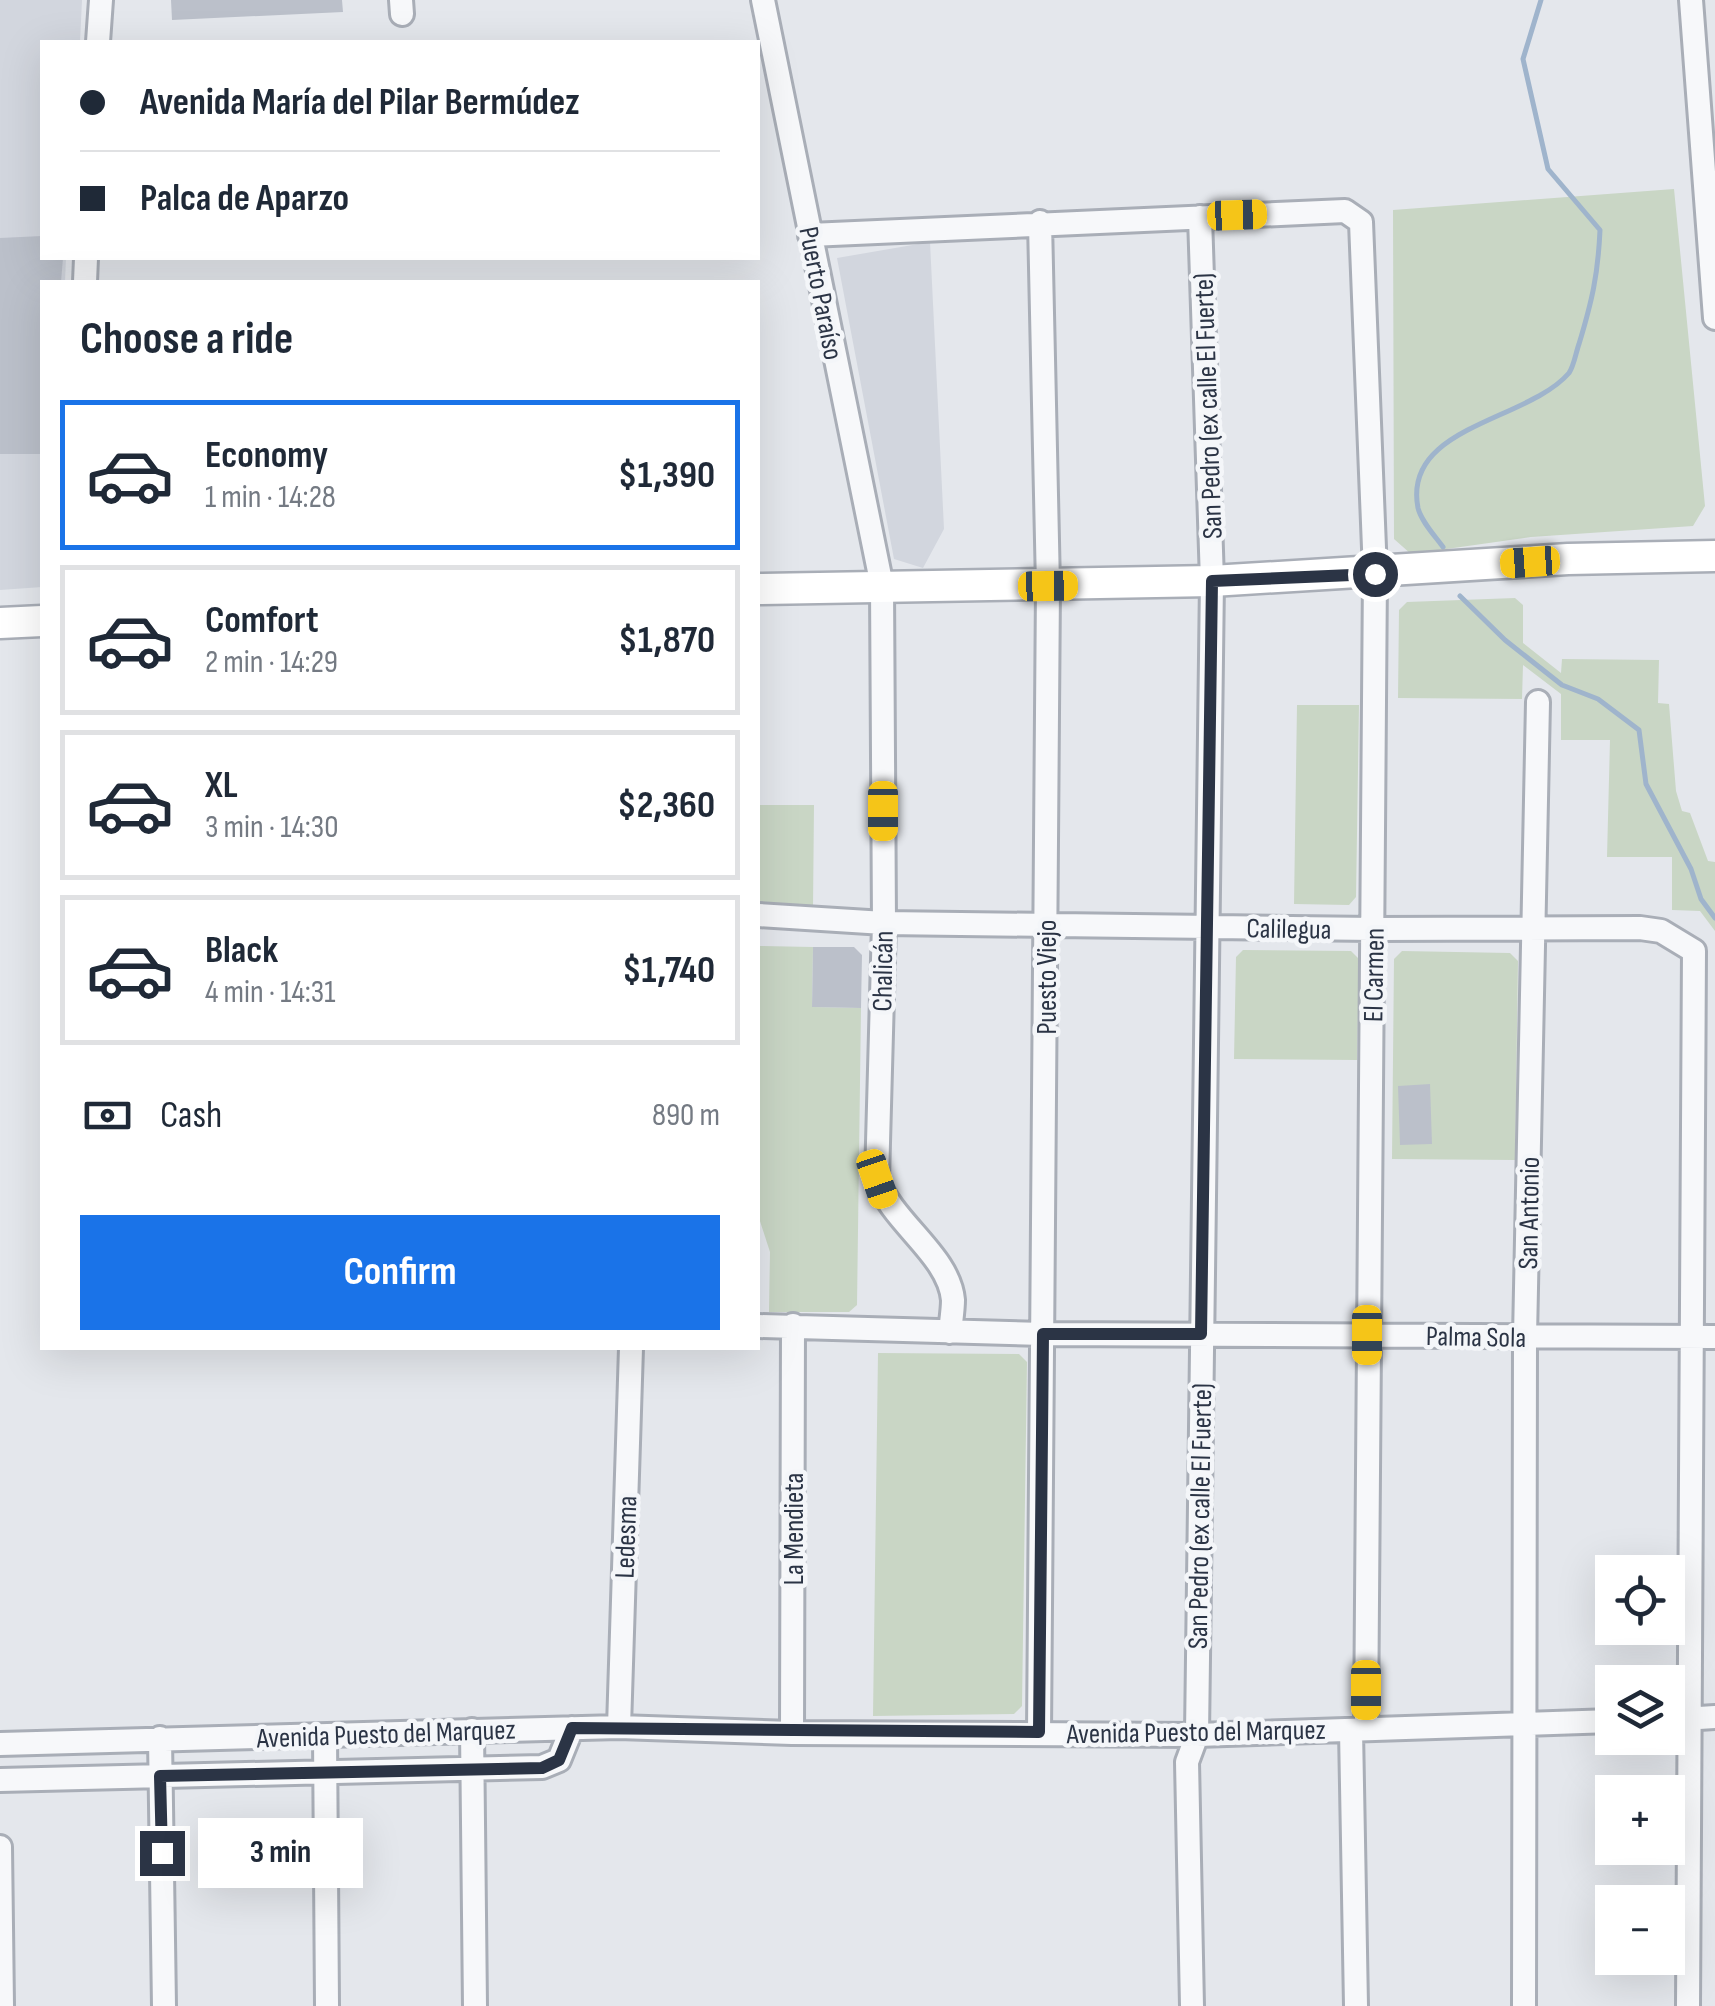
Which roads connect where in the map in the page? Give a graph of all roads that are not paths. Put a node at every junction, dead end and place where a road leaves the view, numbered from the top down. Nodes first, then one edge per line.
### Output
1 (101, 0) edge
2 (763, 0) edge
3 (1690, 0) edge
4 (98, 40) edge
5 (1711, 205) edge
6 (1200, 217) junction
7 (1040, 222) junction
8 (810, 235) junction
9 (1715, 318) edge
10 (1715, 556) edge
11 (1375, 574) junction
12 (1212, 581) junction
13 (882, 586) junction
14 (1048, 586) junction
15 (760, 590) edge
16 (40, 621) edge
17 (0, 623) edge
18 (1538, 702) dead end
19 (760, 915) edge
20 (884, 923) junction
21 (1046, 925) junction
22 (1208, 927) junction
23 (1534, 927) junction
24 (1374, 930) junction
25 (794, 1324) junction
26 (760, 1326) edge
27 (950, 1332) junction
28 (1043, 1334) junction
29 (1201, 1334) junction
30 (1367, 1335) junction
31 (1525, 1337) junction
32 (1704, 1337) edge
33 (631, 1350) edge
34 (1682, 1665) edge
35 (1715, 1717) edge
36 (1685, 1719) edge
37 (1595, 1722) edge
38 (1522, 1724) junction
39 (619, 1727) junction
40 (572, 1728) junction
41 (472, 1730) junction
42 (1359, 1730) junction
43 (792, 1732) junction
44 (1039, 1732) junction
45 (1197, 1734) junction
46 (325, 1736) junction
47 (160, 1738) junction
48 (0, 1744) edge
49 (1679, 1755) edge
50 (472, 1769) junction
51 (325, 1772) junction
52 (160, 1776) junction
53 (0, 1780) edge
54 (0, 1847) edge
55 (2, 2006) edge
56 (164, 2006) edge
57 (327, 2006) edge
58 (475, 2006) edge
59 (1192, 2006) edge
60 (1356, 2006) edge
61 (1524, 2006) edge
62 (1688, 2006) edge

1 - 4 street
2 - 8 street, Puerto Paraíso
3 - 5 street
5 - 9 street
6 - 7 street
6 - 11 street, El Carmen
6 - 12 street, San Pedro (ex calle El Fuerte)
7 - 8 street
7 - 14 street, Puesto Viejo
8 - 13 street, Puerto Paraíso
10 - 11 street
11 - 12 street
11 - 24 street, El Carmen
12 - 14 street
12 - 22 street, San Pedro (ex calle El Fuerte)
13 - 14 street
13 - 15 street
13 - 20 street, Chalicán
14 - 21 street, Puesto Viejo
16 - 17 street
18 - 23 street, San Antonio
19 - 20 street, Calilegua
20 - 21 street, Calilegua
20 - 27 street, Chalicán
21 - 22 street, Calilegua
21 - 28 street, Puesto Viejo
22 - 24 street, Calilegua
22 - 29 street, San Pedro (ex calle El Fuerte)
23 - 24 street, Calilegua
23 - 31 street, San Antonio
23 - 32 street, Calilegua
24 - 30 street, El Carmen
25 - 26 street, Palma Sola
25 - 27 street, Palma Sola
25 - 43 street, La Mendieta
27 - 28 street, Palma Sola
28 - 29 street, Palma Sola
28 - 44 street, Puesto Viejo
29 - 30 street, Palma Sola
29 - 45 street, San Pedro (ex calle El Fuerte)
30 - 31 street, Palma Sola
30 - 42 street, El Carmen
31 - 32 street, Palma Sola
31 - 38 street, San Antonio
32 - 34 street
33 - 39 street, Ledesma
35 - 36 street
37 - 38 street, Avenida Puesto del Marquez
38 - 42 street, Avenida Puesto del Marquez
38 - 61 street, San Antonio
39 - 40 street, Avenida Puesto del Marquez
39 - 43 street, Avenida Puesto del Marquez
40 - 41 street, Avenida Puesto del Marquez
40 - 50 street
41 - 46 street, Avenida Puesto del Marquez
41 - 50 street
42 - 45 street, Avenida Puesto del Marquez
42 - 60 street, El Carmen
43 - 44 street, Avenida Puesto del Marquez
44 - 45 street, Avenida Puesto del Marquez
45 - 59 street, San Pedro (ex calle El Fuerte)
46 - 47 street, Avenida Puesto del Marquez
46 - 51 street
47 - 48 street, Avenida Puesto del Marquez
47 - 52 street
49 - 62 street
50 - 51 street
50 - 58 street
51 - 52 street
51 - 57 street
52 - 53 street
52 - 56 street
54 - 55 street

